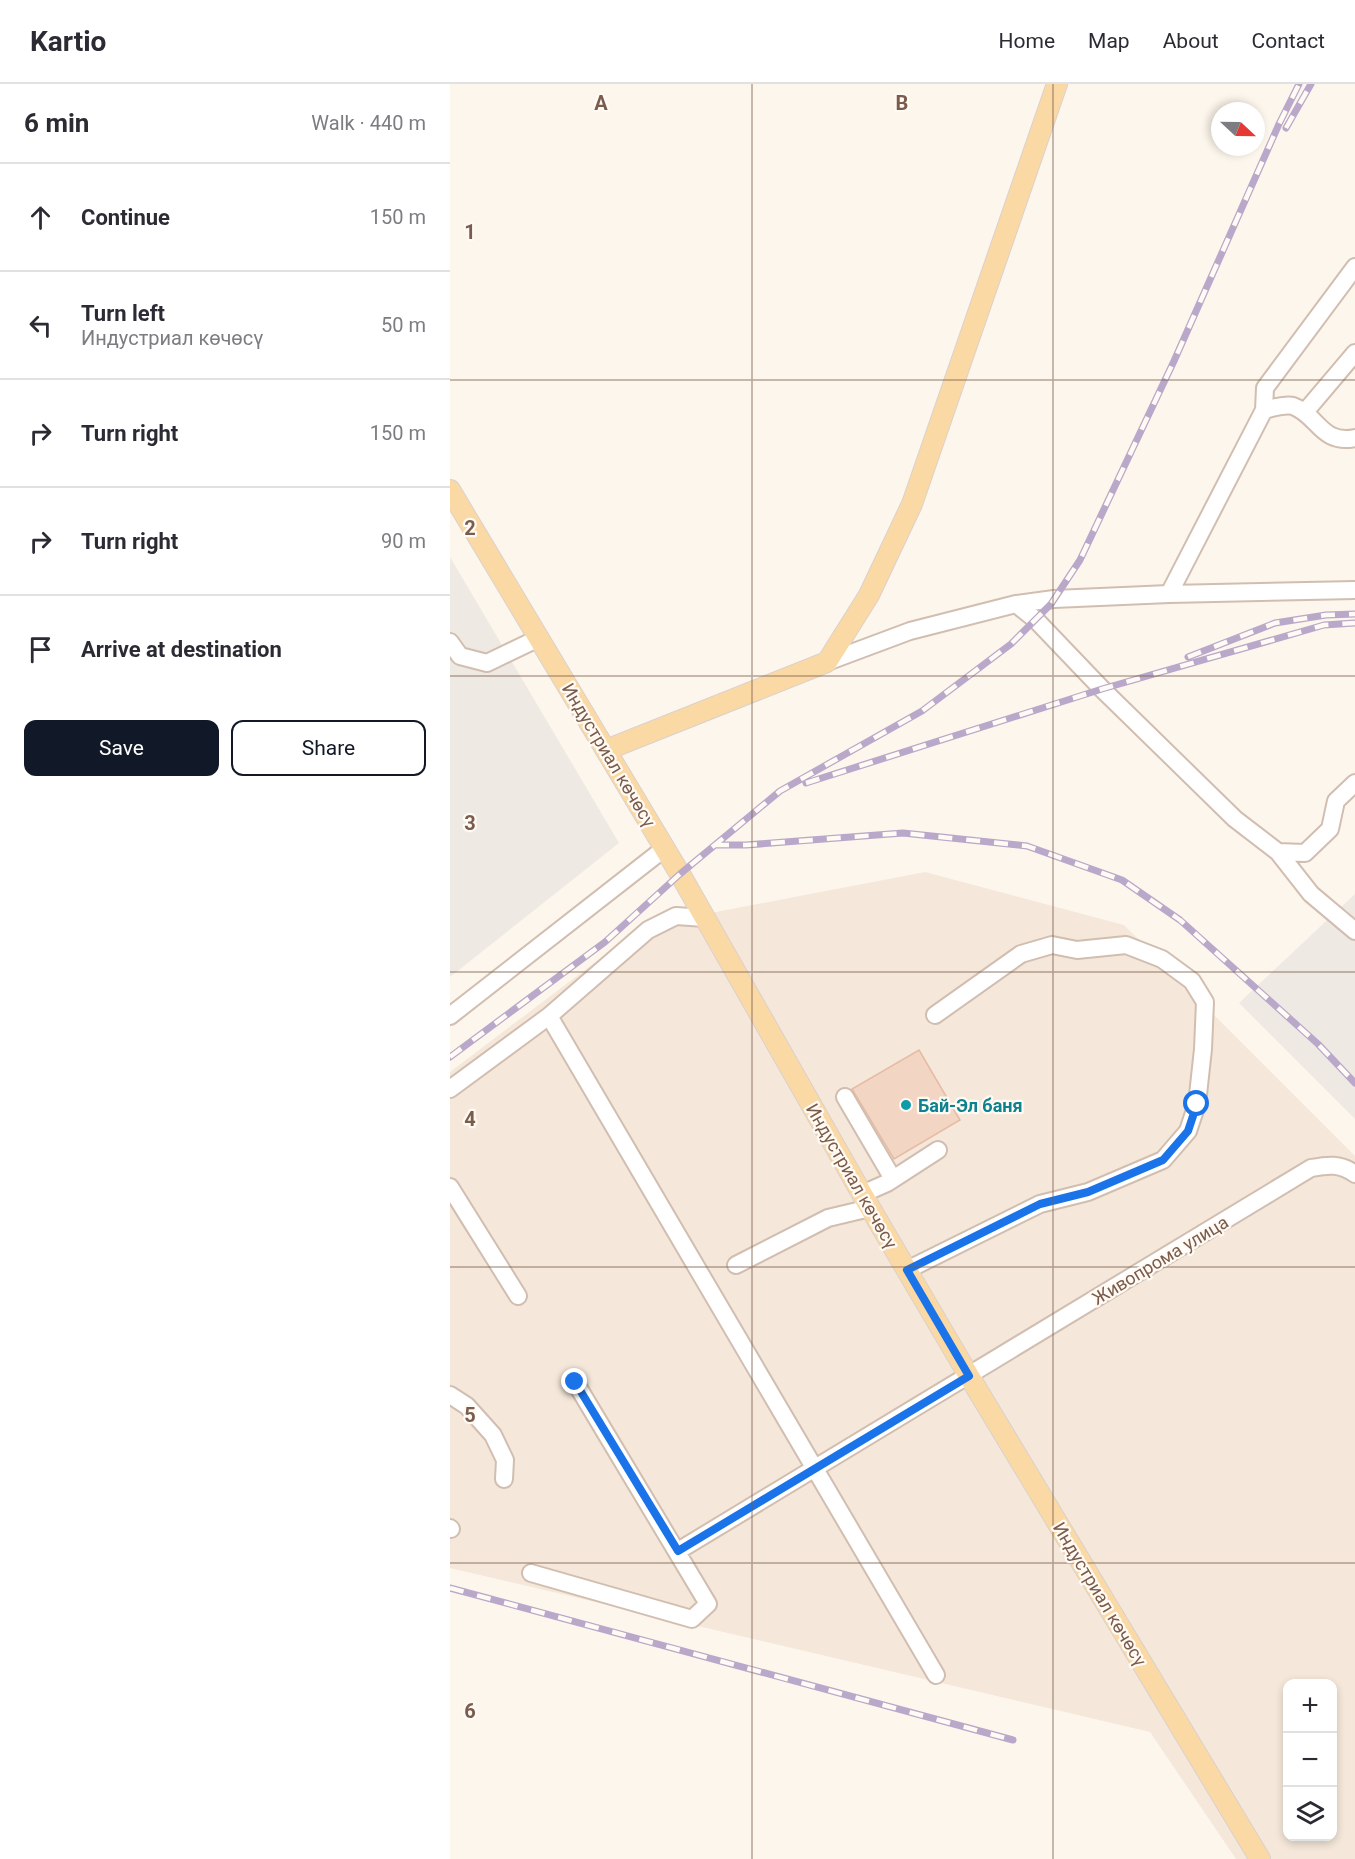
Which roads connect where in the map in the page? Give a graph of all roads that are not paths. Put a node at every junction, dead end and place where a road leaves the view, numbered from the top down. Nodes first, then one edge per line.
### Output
1 (1057, 84) edge
2 (1355, 267) edge
3 (1355, 354) edge
4 (1264, 410) junction
5 (1305, 412) junction
6 (1355, 438) edge
7 (450, 490) edge
8 (1355, 590) edge
9 (1169, 594) junction
10 (1016, 604) junction
11 (539, 638) junction
12 (450, 642) edge
13 (827, 662) junction
14 (606, 750) junction
15 (1355, 783) edge
16 (665, 848) junction
17 (1278, 852) junction
18 (705, 918) junction
19 (1355, 931) edge
20 (935, 1015) dead end
21 (450, 1016) edge
22 (549, 1016) junction
23 (450, 1089) edge
24 (845, 1097) dead end
25 (938, 1150) dead end
26 (1355, 1174) edge
27 (893, 1179) junction
28 (450, 1187) edge
29 (866, 1201) junction
30 (736, 1265) dead end
31 (907, 1270) junction
32 (518, 1296) dead end
33 (969, 1376) junction
34 (575, 1382) dead end
35 (450, 1395) edge
36 (815, 1469) junction
37 (504, 1479) dead end
38 (678, 1551) junction
39 (531, 1573) dead end
40 (936, 1676) dead end
41 (1260, 1859) edge

1 - 13 main road
2 - 4 street
3 - 5 street
4 - 5 street
4 - 9 street
5 - 6 street
7 - 11 main road, Индустриал көчөсү
8 - 9 street
9 - 10 street
10 - 13 street
10 - 17 street
11 - 12 street
11 - 14 main road, Индустриал көчөсү
13 - 14 main road
14 - 16 main road, Индустриал көчөсү
15 - 17 street
16 - 18 main road, Индустриал көчөсү
16 - 21 street
17 - 19 street
18 - 22 street
18 - 29 main road, Индустриал көчөсү
20 - 31 street
22 - 23 street
22 - 36 street
24 - 27 street
25 - 27 street
26 - 33 street, Живопрома улица
27 - 29 street
28 - 32 street
29 - 30 street
29 - 31 main road, Индустриал көчөсү
31 - 33 main road, Индустриал көчөсү
33 - 36 street, Живопрома улица
33 - 41 main road, Индустриал көчөсү
34 - 38 street
35 - 37 street
36 - 38 street, Живопрома улица
36 - 40 street
38 - 39 street

